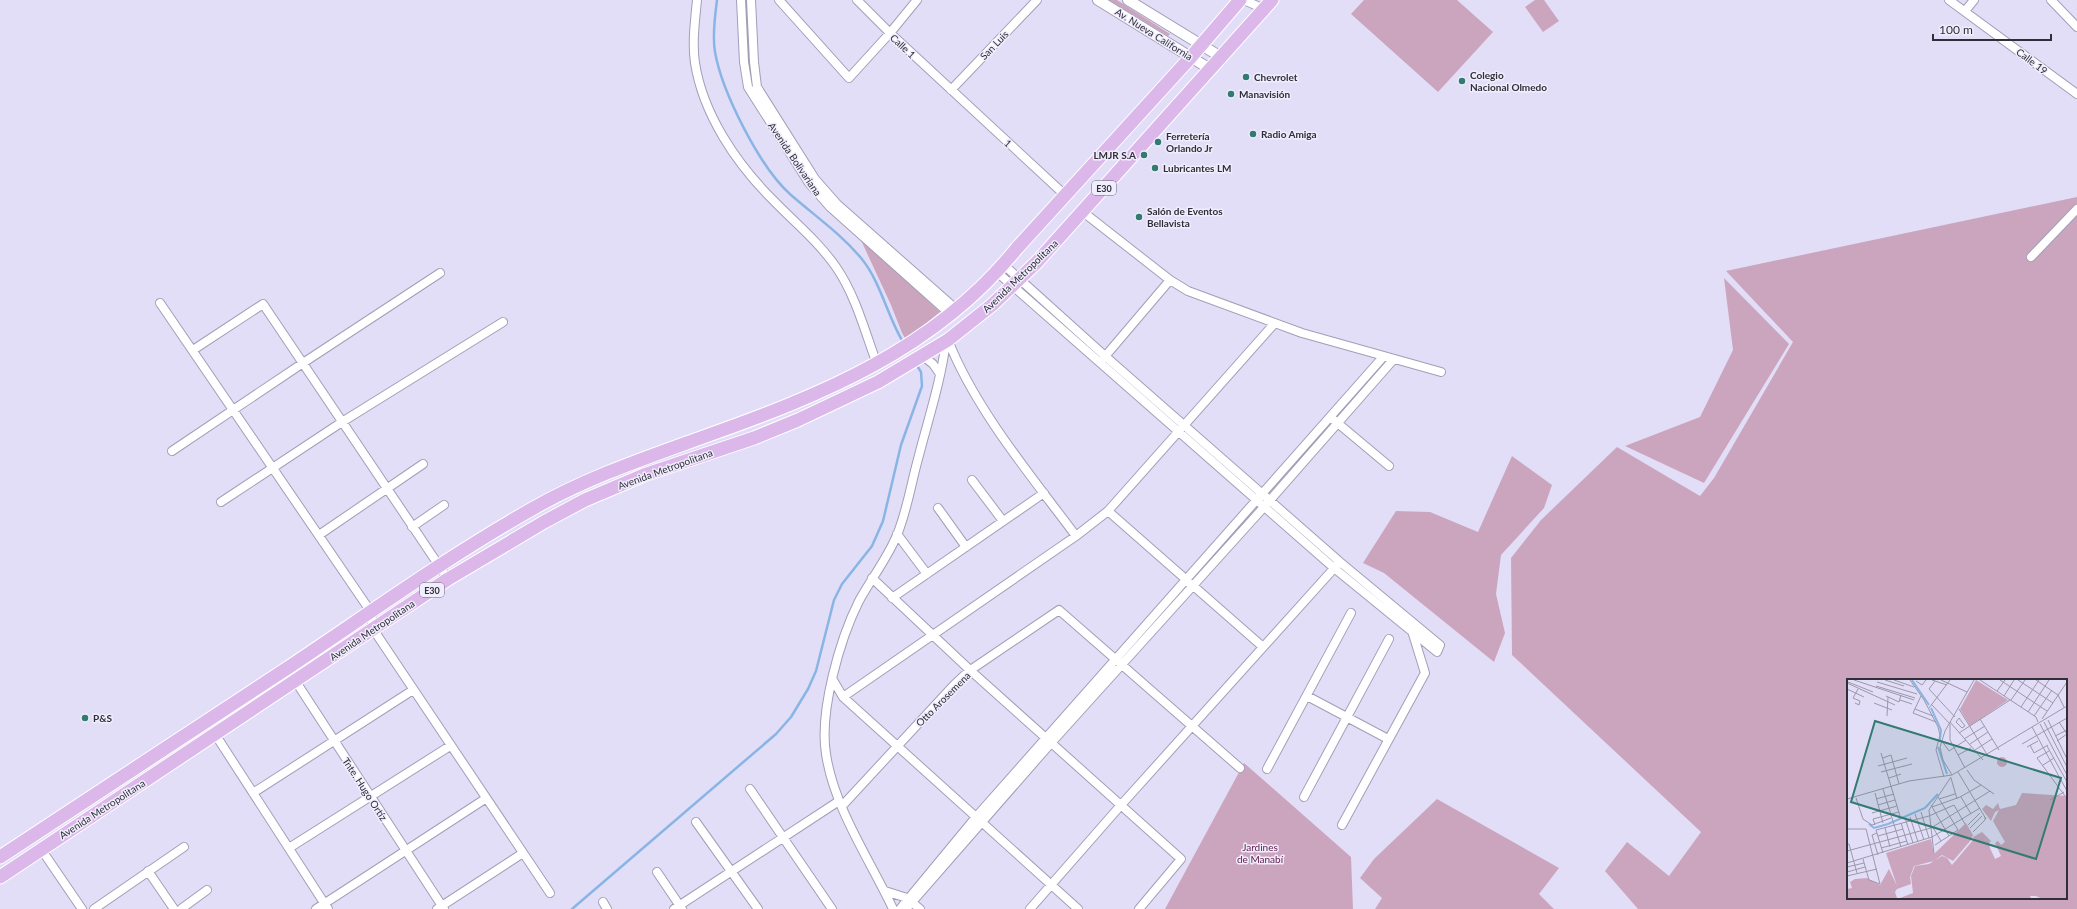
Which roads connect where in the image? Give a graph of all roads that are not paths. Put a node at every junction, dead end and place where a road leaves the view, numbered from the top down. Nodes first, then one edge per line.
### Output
1 (697, 0) edge
2 (741, 0) edge
3 (751, 0) edge
4 (779, 0) edge
5 (857, 0) edge
6 (917, 0) edge
7 (1037, 0) edge
8 (1098, 0) edge
9 (1128, 0) edge
10 (1240, 0) edge
11 (1244, 0) edge
12 (1949, 0) edge
13 (1974, 0) edge
14 (2051, 0) edge
15 (1268, 4) edge
16 (1965, 11) junction
17 (2077, 27) edge
18 (890, 34) junction
19 (1202, 45) junction
20 (1191, 57) junction
21 (1221, 57) junction
22 (1210, 69) junction
23 (951, 90) junction
24 (2077, 94) edge
25 (1066, 196) junction
26 (2077, 209) edge
27 (1083, 212) junction
28 (2031, 257) dead end
29 (1001, 269) junction
30 (440, 273) dead end
31 (1170, 280) junction
32 (1016, 283) junction
33 (160, 303) dead end
34 (954, 312) junction
35 (503, 322) dead end
36 (1274, 324) junction
37 (947, 341) junction
38 (193, 350) junction
39 (1105, 356) junction
40 (921, 357) junction
41 (1382, 357) junction
42 (1392, 360) junction
43 (303, 363) junction
44 (1099, 363) junction
45 (876, 364) junction
46 (1441, 372) dead end
47 (940, 374) junction
48 (234, 410) junction
49 (1331, 417) junction
50 (342, 422) junction
51 (1338, 422) junction
52 (1185, 426) junction
53 (1178, 433) junction
54 (666, 450) junction
55 (172, 451) dead end
56 (423, 464) dead end
57 (672, 466) junction
58 (1389, 466) dead end
59 (273, 467) junction
60 (972, 480) dead end
61 (386, 489) junction
62 (1044, 493) junction
63 (1263, 494) junction
64 (1270, 500) junction
65 (1257, 501) junction
66 (221, 502) dead end
67 (444, 505) dead end
68 (1264, 507) junction
69 (938, 508) dead end
70 (1108, 511) junction
71 (1003, 521) junction
72 (412, 527) junction
73 (897, 534) junction
74 (319, 535) junction
75 (1076, 536) junction
76 (966, 547) junction
77 (1340, 562) junction
78 (439, 566) junction
79 (1334, 568) junction
80 (927, 574) junction
81 (872, 578) junction
82 (448, 579) junction
83 (1189, 583) junction
84 (892, 598) junction
85 (371, 612) junction
86 (1351, 613) dead end
87 (373, 630) junction
88 (1413, 634) junction
89 (932, 635) junction
90 (1389, 638) dead end
91 (1263, 647) junction
92 (1119, 662) junction
93 (287, 668) junction
94 (971, 671) junction
95 (832, 680) junction
96 (296, 681) junction
97 (413, 690) junction
98 (1307, 696) junction
99 (844, 697) junction
100 (1347, 718) junction
101 (1192, 726) junction
102 (215, 734) junction
103 (1388, 739) junction
104 (1048, 740) junction
105 (334, 741) junction
106 (450, 746) junction
107 (897, 746) junction
108 (1240, 768) dead end
109 (1267, 768) dead end
110 (750, 789) dead end
111 (253, 793) junction
112 (370, 796) junction
113 (1304, 797) dead end
114 (485, 798) junction
115 (840, 803) junction
116 (1121, 805) junction
117 (979, 819) junction
118 (696, 822) dead end
119 (1342, 825) dead end
120 (784, 838) junction
121 (184, 847) dead end
122 (289, 848) junction
123 (40, 849) junction
124 (406, 851) junction
125 (523, 853) junction
126 (0, 857) edge
127 (148, 872) junction
128 (657, 872) dead end
129 (732, 872) junction
130 (0, 877) edge
131 (1051, 885) junction
132 (208, 890) dead end
133 (885, 891) junction
134 (550, 893) dead end
135 (910, 900) junction
136 (327, 906) edge
137 (441, 908) edge
138 (679, 908) edge
139 (82, 909) edge
140 (94, 909) edge
141 (174, 909) edge
142 (181, 909) edge
143 (316, 909) edge
144 (758, 909) edge
145 (832, 909) edge
146 (893, 909) edge
147 (900, 909) edge
148 (906, 909) edge
149 (920, 909) edge
150 (1030, 909) edge
151 (1078, 909) edge
152 (1139, 909) edge

1 - 45 street
2 - 34 street, Avenida Bolivariana
3 - 34 street, Avenida Bolivariana
4 - 18 street
5 - 18 street, Calle 1
6 - 18 street
7 - 23 street, San Luis
8 - 20 street, Av. Nueva California
9 - 19 street, Av. Nueva California
10 - 19 highway, E30
11 - 15 street
12 - 16 street, Calle 19
13 - 16 street
14 - 17 street
15 - 21 highway, Avenida Metropolitana / E30
16 - 24 street, Calle 19
18 - 23 street, Calle 1
19 - 20 highway, E30
19 - 21 street, Av. Nueva California
20 - 22 street, Av. Nueva California
20 - 25 highway, E30
21 - 22 highway, Avenida Metropolitana / E30
22 - 27 highway, Avenida Metropolitana / E30
23 - 25 street, 1
25 - 29 highway, E30
26 - 28 street
27 - 31 street
27 - 32 highway, Avenida Metropolitana / E30
29 - 32 street
29 - 34 highway, E30
30 - 43 street
31 - 36 street
31 - 39 street
32 - 37 highway, Avenida Metropolitana / E30
32 - 39 street
32 - 44 street
33 - 38 street
34 - 45 highway, E30
35 - 50 street
36 - 41 street
36 - 52 street
37 - 40 highway, Avenida Metropolitana / E30
37 - 47 street
37 - 62 street
38 - 43 street
38 - 48 street
39 - 44 street
39 - 52 street
40 - 47 street
40 - 57 highway, Avenida Metropolitana / E30
41 - 42 street
41 - 49 street
42 - 46 street
42 - 51 street
43 - 48 street
43 - 50 street
44 - 53 street
45 - 54 highway, E30
47 - 73 street
48 - 55 street
48 - 59 street
49 - 51 street
49 - 63 street
50 - 59 street
50 - 61 street
51 - 58 street
51 - 64 street
52 - 53 street
52 - 63 street
53 - 65 street
53 - 70 street
54 - 57 highway
54 - 78 highway, E30
56 - 61 street
57 - 82 highway, Avenida Metropolitana / E30
59 - 66 street
59 - 74 street
60 - 71 street
61 - 72 street
61 - 74 street
62 - 71 street
62 - 75 street
63 - 64 street
63 - 65 street
64 - 68 street
64 - 77 street
65 - 68 street
65 - 83 street
67 - 72 street
68 - 79 street
68 - 83 street
69 - 76 street
70 - 75 street
70 - 83 street
71 - 76 street
72 - 78 street
73 - 80 street
73 - 81 street
74 - 85 street
75 - 89 street
76 - 80 street
77 - 79 street
77 - 88 street
78 - 82 street
78 - 85 highway, E30
79 - 88 street
79 - 91 street
80 - 84 street
81 - 84 street
81 - 95 street
82 - 87 highway, Avenida Metropolitana / E30
83 - 91 street
83 - 92 street
84 - 89 street
85 - 87 street
85 - 93 highway, E30
86 - 98 street
87 - 96 highway, Avenida Metropolitana / E30
87 - 97 street
88 - 103 street
89 - 94 street
89 - 99 street
90 - 100 street
91 - 101 street
92 - 94 street, Otto Arosemena
92 - 101 street
92 - 104 street
93 - 96 street, Tnte. Hugo Ortíz
93 - 126 highway, E30
94 - 104 street
94 - 107 street, Otto Arosemena
95 - 99 street
95 - 115 street
96 - 102 highway, Avenida Metropolitana / E30
96 - 105 street, Tnte. Hugo Ortíz
97 - 105 street
97 - 106 street
98 - 100 street
98 - 109 street
99 - 107 street
100 - 103 street
100 - 113 street
101 - 108 street
101 - 116 street
102 - 111 street
102 - 123 highway, Avenida Metropolitana / E30
103 - 119 street
104 - 116 street
104 - 117 street
105 - 111 street
105 - 112 street, Tnte. Hugo Ortíz
106 - 112 street
106 - 114 street
107 - 115 street, Otto Arosemena
107 - 117 street
110 - 120 street
111 - 122 street
112 - 122 street
112 - 124 street, Tnte. Hugo Ortíz
114 - 124 street
114 - 125 street
115 - 120 street, Otto Arosemena
115 - 133 street
116 - 131 street
116 - 152 street
117 - 131 street
117 - 135 street
118 - 129 street
120 - 129 street, Otto Arosemena
120 - 145 street
121 - 127 street
122 - 136 street
123 - 130 highway, Avenida Metropolitana / E30
123 - 139 street
124 - 136 street
124 - 137 street, Tnte. Hugo Ortíz
125 - 134 street
125 - 137 street
127 - 140 street
127 - 141 street
128 - 138 street
129 - 138 street, Otto Arosemena
129 - 144 street
131 - 150 street
131 - 151 street
132 - 142 street
133 - 135 street
133 - 146 street
135 - 147 street
135 - 148 street
135 - 149 street
136 - 143 street

